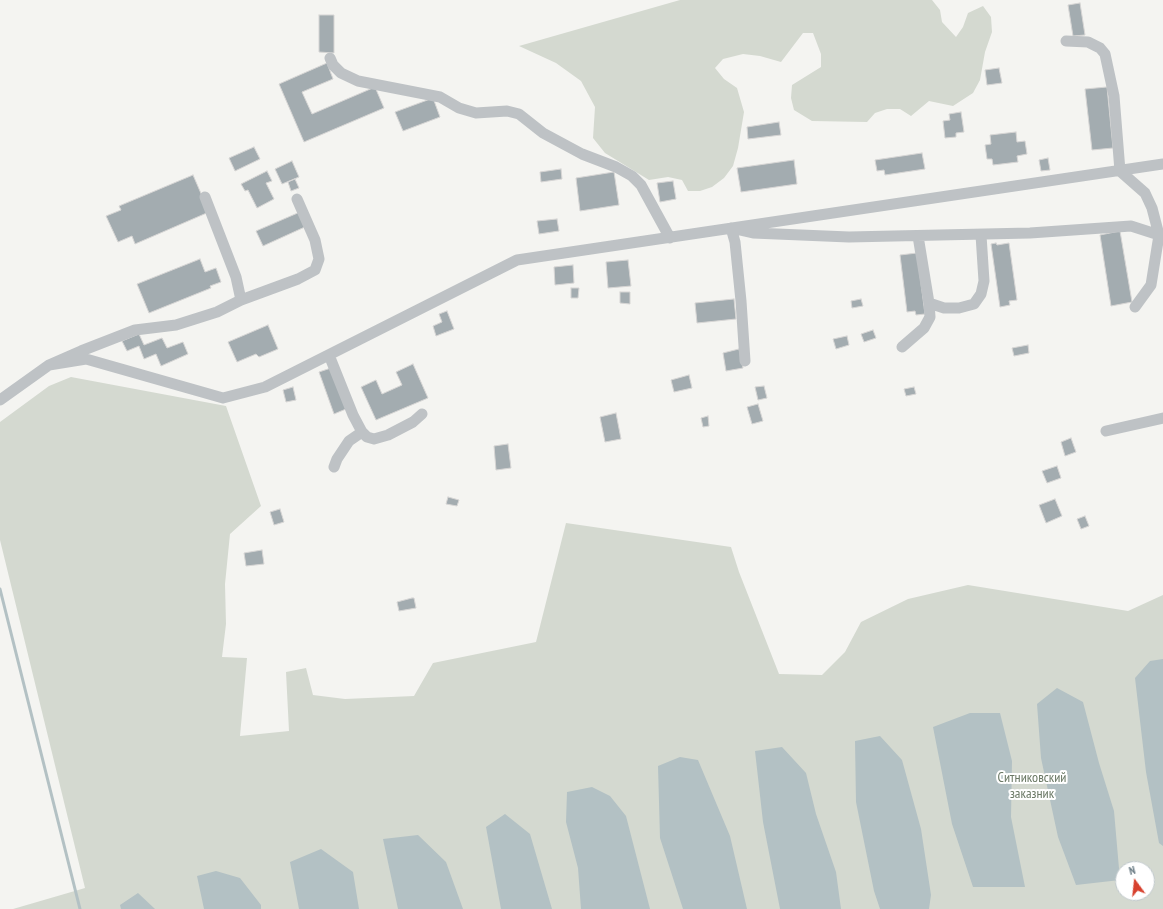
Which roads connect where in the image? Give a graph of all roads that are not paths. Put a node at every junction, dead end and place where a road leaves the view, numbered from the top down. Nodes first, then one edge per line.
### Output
1 (1066, 41) dead end
2 (330, 58) dead end
3 (1163, 164) edge
4 (1120, 171) junction
5 (205, 197) dead end
6 (297, 198) dead end
7 (732, 228) junction
8 (981, 235) junction
9 (918, 236) junction
10 (670, 238) junction
11 (1161, 238) edge
12 (241, 300) junction
13 (929, 303) junction
14 (1135, 307) dead end
15 (902, 347) dead end
16 (329, 355) junction
17 (745, 361) dead end
18 (49, 365) junction
19 (0, 400) edge
20 (422, 414) dead end
21 (1163, 418) edge
22 (1106, 431) dead end
23 (362, 432) junction
24 (334, 467) dead end

1 - 4 street
2 - 10 street
3 - 4 street
4 - 7 street
4 - 11 street
5 - 12 street
6 - 12 street
7 - 9 street
7 - 10 street
7 - 17 street
8 - 9 street
8 - 11 street
8 - 13 street
9 - 13 street
10 - 16 street
11 - 14 street
12 - 18 street
13 - 15 street
16 - 18 street
16 - 23 street
18 - 19 street
20 - 23 street
21 - 22 street
23 - 24 street

